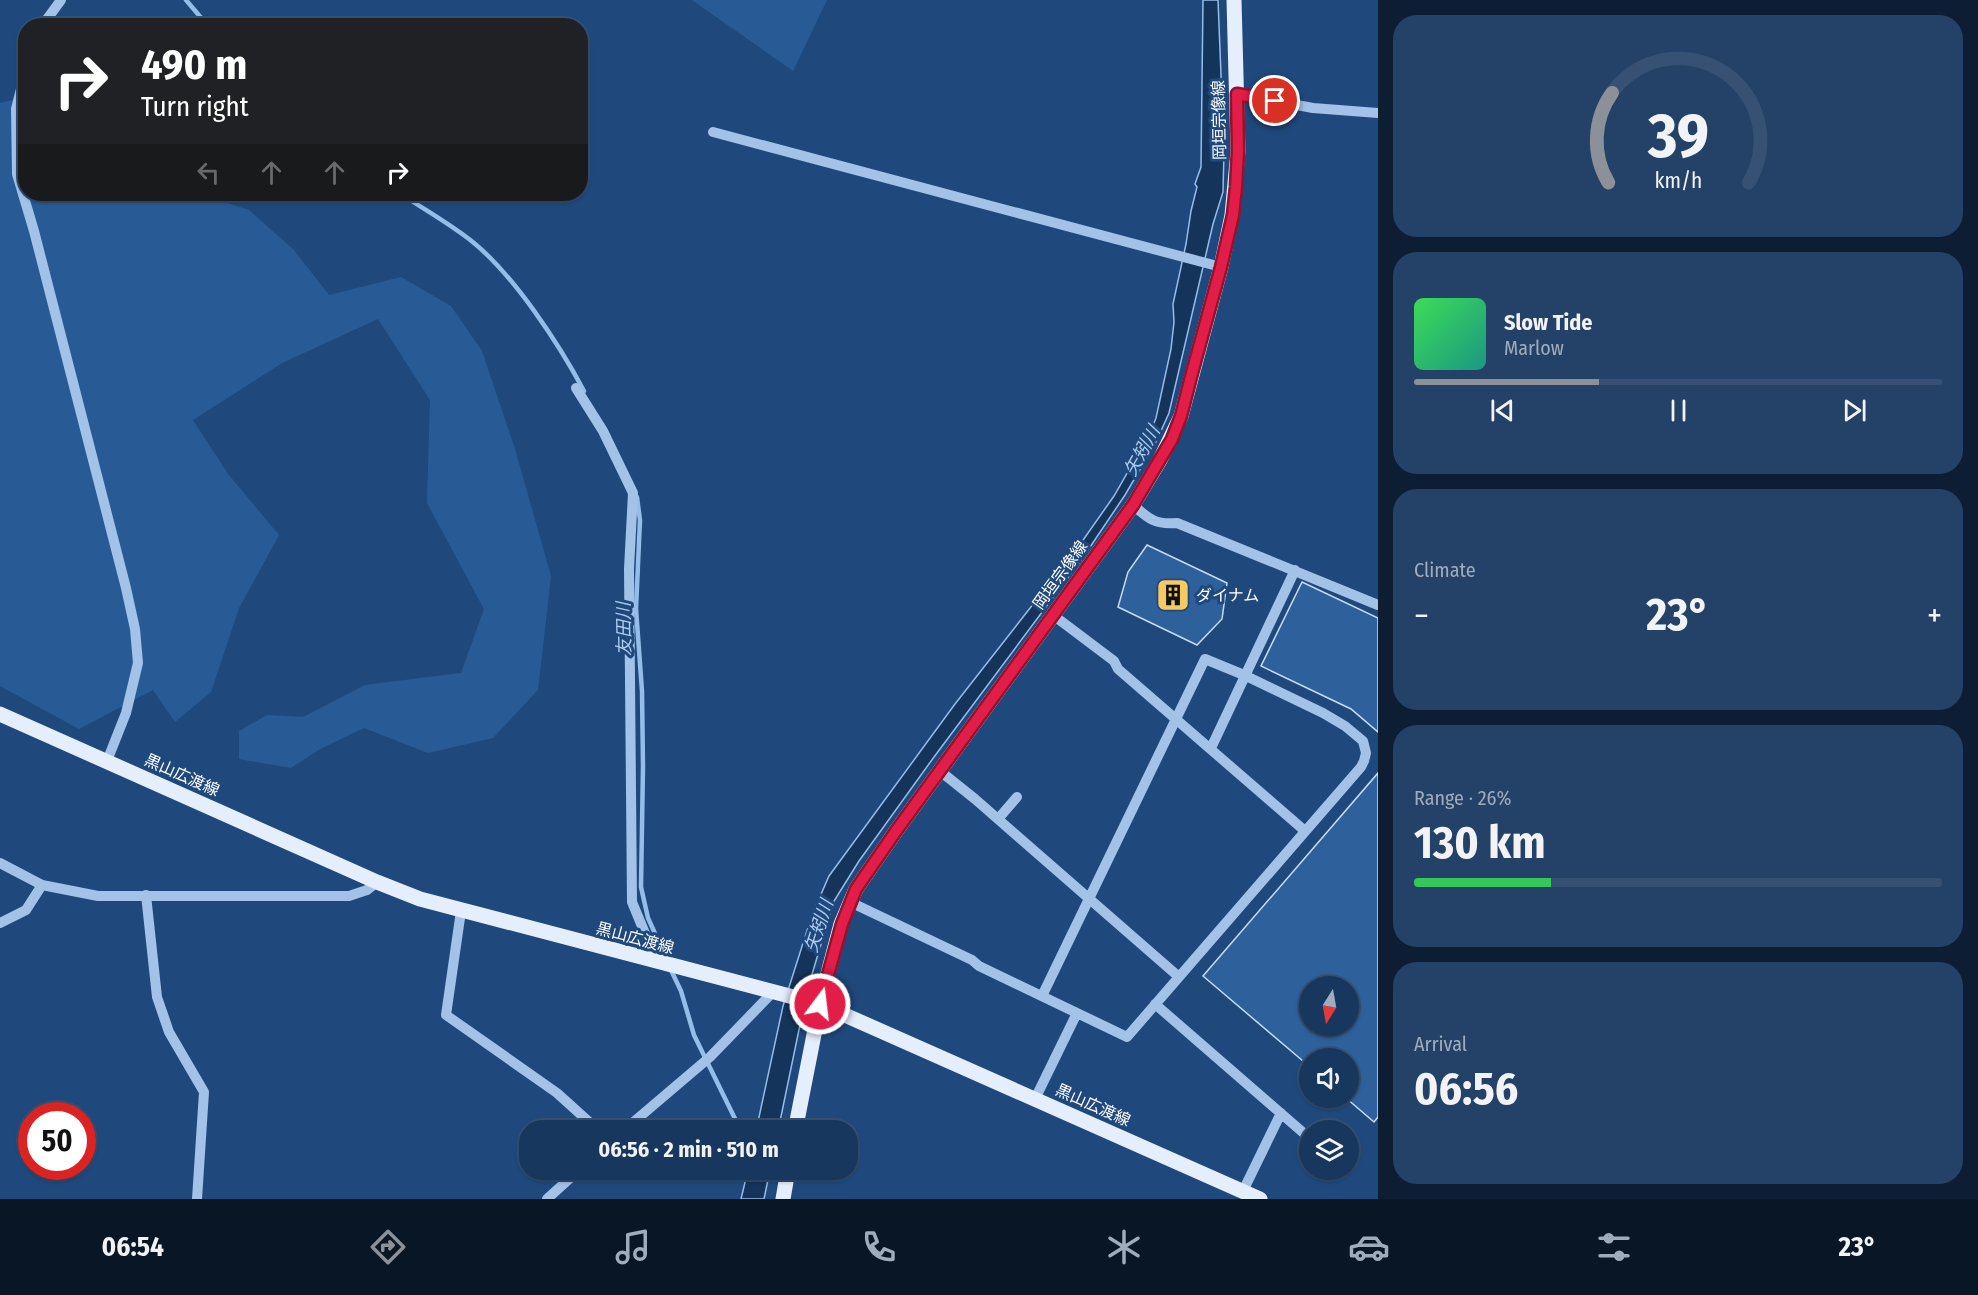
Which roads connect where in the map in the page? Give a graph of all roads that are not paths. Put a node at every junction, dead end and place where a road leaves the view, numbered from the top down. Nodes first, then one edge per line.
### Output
1 (61, 0) edge
2 (1234, 0) edge
3 (48, 18) edge
4 (1237, 94) junction
5 (18, 101) edge
6 (1378, 113) edge
7 (713, 132) dead end
8 (18, 177) edge
9 (25, 201) edge
10 (1221, 267) junction
11 (576, 388) dead end
12 (1133, 505) junction
13 (1295, 570) junction
14 (1378, 604) edge
15 (1053, 615) junction
16 (1244, 675) junction
17 (0, 714) edge
18 (1177, 720) junction
19 (1211, 747) junction
20 (107, 761) junction
21 (940, 771) junction
22 (1017, 797) dead end
23 (998, 819) junction
24 (1305, 831) junction
25 (0, 863) edge
26 (377, 882) junction
27 (42, 885) junction
28 (146, 895) junction
29 (1090, 899) junction
30 (850, 902) junction
31 (461, 911) junction
32 (0, 924) edge
33 (651, 960) junction
34 (1179, 977) junction
35 (773, 992) junction
36 (1042, 996) junction
37 (820, 1004) junction
38 (1155, 1004) junction
39 (1077, 1013) junction
40 (1035, 1099) junction
41 (1281, 1113) junction
42 (587, 1120) edge
43 (636, 1120) edge
44 (797, 1120) edge
45 (1299, 1129) edge
46 (568, 1180) edge
47 (786, 1180) edge
48 (1243, 1191) junction
49 (197, 1199) edge
50 (547, 1199) edge
51 (783, 1199) edge
52 (1260, 1199) edge

1 - 3 street
2 - 4 main road, 岡垣宗像線
4 - 6 street
4 - 10 main road, 岡垣宗像線
5 - 8 street
7 - 10 street
9 - 20 street
10 - 12 main road, 岡垣宗像線
11 - 33 street
12 - 13 street
12 - 15 main road, 岡垣宗像線
13 - 14 street
13 - 16 street
15 - 18 street
15 - 21 main road, 岡垣宗像線
16 - 18 street
16 - 19 street
16 - 24 street
17 - 20 main road, 黒山広渡線
18 - 19 street
18 - 29 street
19 - 24 street
20 - 26 main road, 黒山広渡線
21 - 23 street
21 - 30 main road, 岡垣宗像線
22 - 23 street
23 - 29 street
24 - 34 street
25 - 27 street
26 - 28 street
26 - 31 main road, 黒山広渡線
27 - 28 street
27 - 32 street
28 - 49 street
29 - 34 street
29 - 36 street
30 - 36 street
30 - 37 main road, 岡垣宗像線
31 - 33 main road, 黒山広渡線
31 - 42 street
33 - 35 main road, 黒山広渡線
34 - 38 street
35 - 37 main road, 黒山広渡線
35 - 43 street
36 - 39 street
37 - 40 main road, 黒山広渡線
37 - 44 main road, 岡垣宗像線
38 - 39 street
38 - 41 street
39 - 40 street
40 - 48 main road, 黒山広渡線
41 - 45 street
41 - 48 street
46 - 50 street
47 - 51 main road
48 - 52 main road, 黒山広渡線

